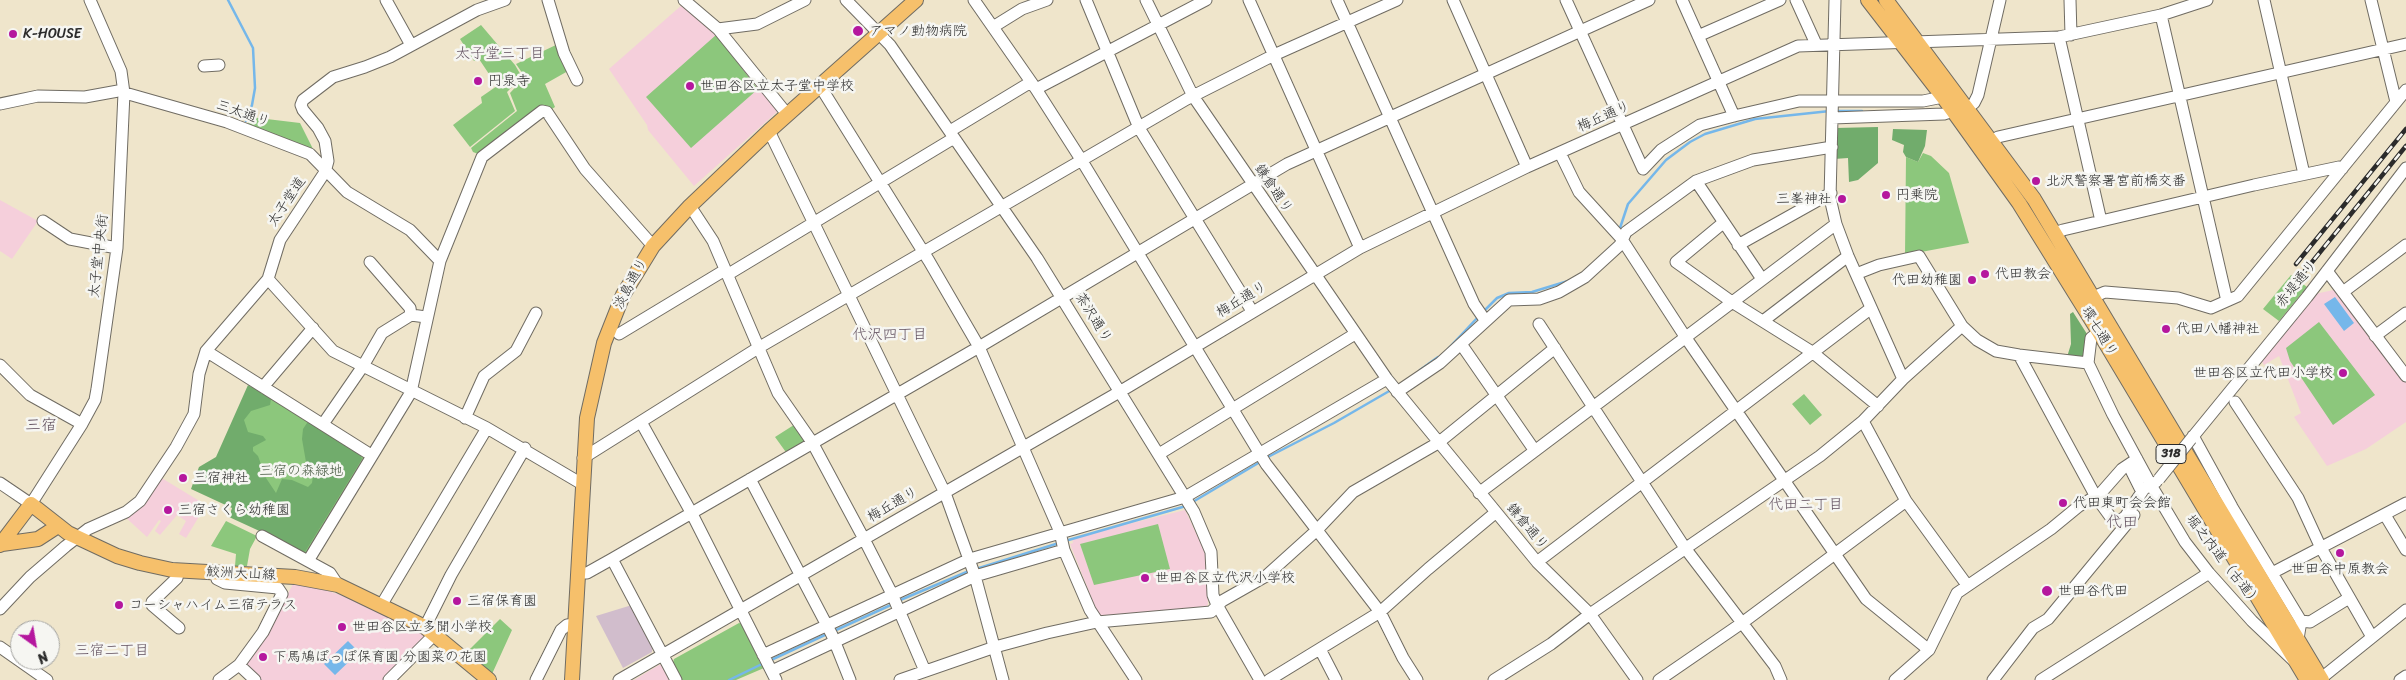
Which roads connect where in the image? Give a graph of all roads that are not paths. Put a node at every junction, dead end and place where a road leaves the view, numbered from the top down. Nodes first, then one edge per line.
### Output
1 (90, 0) edge
2 (386, 0) edge
3 (505, 0) edge
4 (548, 0) edge
5 (684, 0) edge
6 (805, 0) edge
7 (846, 0) edge
8 (916, 0) edge
9 (974, 0) edge
10 (1047, 0) edge
11 (1086, 0) edge
12 (1146, 0) edge
13 (1206, 0) edge
14 (1249, 0) edge
15 (1337, 0) edge
16 (1397, 0) edge
17 (1453, 0) edge
18 (1566, 0) edge
19 (1649, 0) edge
20 (1682, 0) edge
21 (1780, 0) edge
22 (1796, 0) edge
23 (1835, 0) edge
24 (1868, 0) edge
25 (1886, 0) edge
26 (2000, 0) edge
27 (2070, 0) edge
28 (2207, 0) edge
29 (2264, 0) edge
30 (2370, 0) edge
31 (2161, 15) junction
32 (1346, 22) junction
33 (1160, 25) junction
34 (993, 27) junction
35 (718, 29) junction
36 (1580, 31) junction
37 (880, 33) junction
38 (1698, 36) junction
39 (2065, 36) junction
40 (1992, 39) junction
41 (1900, 42) junction
42 (1917, 42) junction
43 (1816, 44) junction
44 (1833, 44) junction
45 (2406, 44) edge
46 (412, 45) junction
47 (2382, 49) junction
48 (1108, 52) junction
49 (1274, 55) junction
50 (219, 65) dead end
51 (204, 66) dead end
52 (1486, 73) junction
53 (2281, 73) junction
54 (577, 80) dead end
55 (1719, 82) junction
56 (820, 86) junction
57 (1034, 86) junction
58 (2406, 90) edge
59 (124, 93) junction
60 (1193, 96) junction
61 (2180, 96) junction
62 (1943, 97) junction
63 (2396, 102) junction
64 (0, 104) edge
65 (1960, 109) junction
66 (1832, 111) junction
67 (788, 114) junction
68 (1734, 116) junction
69 (1389, 117) junction
70 (2078, 119) junction
71 (1623, 125) junction
72 (1139, 128) junction
73 (769, 131) junction
74 (952, 134) junction
75 (1992, 142) junction
76 (1832, 147) junction
77 (1316, 150) junction
78 (1560, 153) junction
79 (1082, 161) junction
80 (1527, 167) junction
81 (2342, 168) junction
82 (2406, 168) edge
83 (326, 169) junction
84 (2304, 174) junction
85 (1696, 181) junction
86 (880, 183) junction
87 (1252, 184) junction
88 (1831, 193) junction
89 (2203, 198) junction
90 (690, 206) junction
91 (1002, 208) junction
92 (1432, 211) junction
93 (1194, 219) junction
94 (2101, 221) junction
95 (43, 222) dead end
96 (814, 223) junction
97 (1723, 223) junction
98 (1836, 224) junction
99 (2055, 233) junction
100 (1620, 237) junction
101 (1738, 245) junction
102 (2406, 245) edge
103 (653, 246) junction
104 (117, 248) junction
105 (1360, 248) junction
106 (923, 253) junction
107 (1138, 253) junction
108 (1848, 256) junction
109 (440, 261) junction
110 (370, 262) dead end
111 (2327, 271) junction
112 (726, 272) junction
113 (1313, 274) junction
114 (1856, 274) junction
115 (268, 279) junction
116 (1762, 280) junction
117 (2344, 292) junction
118 (849, 296) junction
119 (2093, 297) junction
120 (1063, 298) junction
121 (2227, 301) junction
122 (1732, 302) junction
123 (1870, 308) junction
124 (1252, 311) junction
125 (2406, 312) edge
126 (536, 313) dead end
127 (411, 315) junction
128 (1482, 316) junction
129 (426, 317) junction
130 (1764, 321) junction
131 (1539, 324) dead end
132 (1962, 326) junction
133 (313, 328) junction
134 (2099, 332) junction
135 (619, 334) dead end
136 (1355, 334) junction
137 (2375, 336) junction
138 (1686, 338) junction
139 (1460, 344) junction
140 (1195, 346) junction
141 (979, 347) junction
142 (758, 348) junction
143 (1555, 348) junction
144 (206, 351) junction
145 (1812, 352) junction
146 (2019, 355) junction
147 (2088, 363) junction
148 (0, 364) edge
149 (363, 366) junction
150 (2406, 376) edge
151 (1903, 379) junction
152 (263, 387) junction
153 (1393, 387) junction
154 (1120, 391) junction
155 (411, 392) junction
156 (897, 394) junction
157 (1498, 395) junction
158 (2235, 402) dead end
159 (1878, 406) junction
160 (1593, 407) junction
161 (1233, 410) junction
162 (1737, 410) junction
163 (465, 418) junction
164 (1863, 421) junction
165 (641, 422) junction
166 (82, 424) junction
167 (323, 424) junction
168 (487, 428) junction
169 (2192, 438) junction
170 (812, 442) junction
171 (1438, 442) junction
172 (1024, 447) junction
173 (525, 448) junction
174 (1535, 451) junction
175 (1159, 454) junction
176 (371, 456) junction
177 (1262, 457) junction
178 (583, 458) junction
179 (2133, 464) junction
180 (750, 479) junction
181 (1786, 481) junction
182 (1641, 482) junction
183 (0, 483) edge
184 (582, 484) junction
185 (2145, 485) junction
186 (945, 493) junction
187 (1479, 493) junction
188 (2094, 500) junction
189 (1187, 501) junction
190 (1906, 501) junction
191 (2406, 503) edge
192 (31, 504) junction
193 (691, 512) junction
194 (1496, 513) junction
195 (2385, 515) junction
196 (58, 526) junction
197 (1317, 530) junction
198 (2120, 532) junction
199 (262, 536) dead end
200 (77, 538) junction
201 (864, 540) junction
202 (1062, 541) junction
203 (1, 544) edge
204 (1685, 548) junction
205 (2321, 548) junction
206 (2406, 550) edge
207 (1835, 553) junction
208 (612, 559) junction
209 (308, 561) junction
210 (1537, 562) junction
211 (972, 567) junction
212 (179, 570) junction
213 (216, 573) junction
214 (578, 573) junction
215 (2209, 573) junction
216 (2272, 573) junction
217 (801, 575) junction
218 (338, 585) junction
219 (1967, 585) junction
220 (2349, 598) junction
221 (895, 601) junction
222 (382, 604) junction
223 (1217, 606) junction
224 (0, 609) edge
225 (742, 610) junction
226 (2406, 610) edge
227 (1380, 612) junction
228 (1590, 614) junction
229 (2301, 621) junction
230 (1097, 622) junction
231 (1742, 623) junction
232 (575, 624) junction
233 (179, 628) dead end
234 (430, 630) junction
235 (830, 631) junction
236 (2372, 637) junction
237 (2298, 639) junction
238 (995, 647) junction
239 (0, 648) edge
240 (1320, 649) junction
241 (1929, 650) junction
242 (664, 654) junction
243 (239, 664) junction
244 (2297, 664) junction
245 (768, 665) edge
246 (924, 671) junction
247 (2406, 676) edge
248 (2321, 679) edge
249 (47, 680) edge
250 (219, 680) edge
251 (255, 680) edge
252 (389, 680) edge
253 (489, 680) edge
254 (536, 680) edge
255 (572, 680) edge
256 (619, 680) edge
257 (676, 680) edge
258 (850, 680) edge
259 (900, 680) edge
260 (1003, 680) edge
261 (1136, 680) edge
262 (1260, 680) edge
263 (1269, 680) edge
264 (1336, 680) edge
265 (1417, 680) edge
266 (1494, 680) edge
267 (1638, 680) edge
268 (1659, 680) edge
269 (1782, 680) edge
270 (1895, 680) edge
271 (1993, 680) edge
272 (2041, 680) edge
273 (2307, 680) edge
274 (2400, 680) edge

1 - 59 street, 太子堂中央街
2 - 46 street
3 - 46 street
4 - 54 street
5 - 35 street
6 - 35 street
7 - 37 street, 茶沢通り
8 - 37 main road, 淡島通り
9 - 34 street
10 - 34 street
11 - 48 street
12 - 33 street, 鎌倉通り
13 - 33 street
14 - 49 street
15 - 32 street
16 - 32 street
17 - 52 street
18 - 36 street
19 - 36 street
20 - 38 street
21 - 38 street
22 - 43 street
23 - 44 street
24 - 41 main road, 環七通り / 318
25 - 42 main road, 環七通り / 318
26 - 40 street
27 - 39 street
28 - 31 street, 梅丘通り
29 - 53 street
30 - 47 street
31 - 39 street, 梅丘通り
31 - 61 street
32 - 49 street
32 - 69 street
33 - 48 street
33 - 60 street, 鎌倉通り
34 - 57 street
35 - 67 street
36 - 52 street
36 - 71 street
37 - 56 main road, 淡島通り
37 - 74 street, 茶沢通り
38 - 55 street
39 - 40 street, 梅丘通り
39 - 70 street
40 - 42 street, 梅丘通り
40 - 65 street
41 - 42 street, 梅丘通り
41 - 44 street, 梅丘通り
41 - 62 main road, 環七通り / 318
42 - 65 main road, 環七通り / 318
43 - 44 street, 梅丘通り
43 - 55 street, 梅丘通り
44 - 66 street
45 - 47 street
46 - 83 street
47 - 53 street
47 - 63 street
48 - 57 street
48 - 72 street
49 - 60 street
49 - 77 street
50 - 51 street
52 - 69 street
52 - 80 street
53 - 61 street
53 - 84 street
55 - 68 street
55 - 71 street, 梅丘通り
56 - 67 main road, 淡島通り
56 - 86 street
57 - 74 street
57 - 79 street
58 - 63 street
59 - 64 street, 三太通り
59 - 83 street, 三太通り
59 - 104 street, 太子堂中央街
60 - 72 street
60 - 87 street, 鎌倉通り
61 - 70 street
61 - 89 street
62 - 65 main road, 環七通り / 318
62 - 66 street
63 - 81 street
65 - 66 street
65 - 75 main road, 環七通り / 318
65 - 134 main road, 環七通り / 318
66 - 68 street
66 - 76 street
67 - 73 main road, 淡島通り
68 - 71 street
69 - 77 street
69 - 92 street
70 - 75 street
70 - 94 street
71 - 78 street, 梅丘通り
72 - 79 street
72 - 93 street
73 - 90 main road, 淡島通り
73 - 96 street
74 - 86 street
74 - 91 street, 茶沢通り
75 - 99 main road, 環七通り / 318
76 - 85 street
76 - 88 street
77 - 87 street
77 - 105 street
78 - 80 street, 梅丘通り
78 - 100 street
79 - 91 street
79 - 107 street
80 - 92 street, 梅丘通り
81 - 84 street
81 - 121 street
82 - 111 street, 赤堤通り
83 - 109 street, 三太通り
83 - 115 street, 太子堂道
84 - 89 street
85 - 97 street
85 - 100 street
86 - 96 street
86 - 106 street
87 - 93 street
87 - 113 street, 鎌倉通り
88 - 98 street
88 - 101 street
89 - 94 street
89 - 121 street
90 - 103 main road, 淡島通り
90 - 112 street
91 - 106 street
91 - 120 street, 茶沢通り
92 - 105 street, 梅丘通り
92 - 128 street
93 - 107 street
93 - 124 street
94 - 99 street
95 - 104 street
96 - 112 street
96 - 118 street
97 - 101 street
97 - 122 street
98 - 108 street
98 - 116 street
99 - 119 main road, 環七通り / 318
100 - 128 street
100 - 138 street
101 - 116 street
102 - 117 street
103 - 109 street
103 - 178 main road, 淡島通り
104 - 166 street, 太子堂中央街
105 - 113 street, 梅丘通り
106 - 118 street
106 - 141 street
107 - 120 street
107 - 140 street
108 - 114 street
108 - 130 street
109 - 129 street
110 - 127 street
111 - 117 street
111 - 169 street, 赤堤通り
112 - 135 street
112 - 142 street
113 - 124 street, 梅丘通り
113 - 136 street, 鎌倉通り
114 - 123 street
114 - 132 street
115 - 133 street
115 - 144 street, 太子堂道
116 - 122 street
117 - 137 street
118 - 142 street
118 - 156 street
119 - 121 street
119 - 237 main road, 環七通り / 318
120 - 141 street
120 - 154 street, 茶沢通り
122 - 130 street
122 - 138 street
123 - 145 street
123 - 151 street
124 - 140 street, 梅丘通り
125 - 137 street
126 - 163 street
127 - 129 street
127 - 149 street
128 - 139 street
129 - 155 street
130 - 145 street
131 - 143 street
132 - 146 street
132 - 151 street
133 - 149 street
133 - 152 street
134 - 147 street
134 - 244 main road, 環七通り / 318
136 - 153 street, 鎌倉通り
136 - 161 street
137 - 150 street
138 - 160 street
138 - 162 street
139 - 153 street
139 - 157 street
140 - 154 street, 梅丘通り
140 - 161 street
141 - 156 street
141 - 172 street
142 - 165 street
142 - 170 street
143 - 157 street
143 - 160 street
144 - 152 street
144 - 200 street, 太子堂道
145 - 159 street
145 - 162 street
146 - 147 street
146 - 188 street
147 - 179 street, 堀之内道（古道）
148 - 166 street
149 - 155 street
149 - 167 street
151 - 159 street
152 - 167 street
153 - 171 street, 鎌倉通り
153 - 177 street
154 - 172 street, 梅丘通り
154 - 175 street, 茶沢通り
155 - 163 street
155 - 176 street
156 - 170 street
156 - 186 street
157 - 171 street
157 - 174 street
158 - 205 street
159 - 164 street
160 - 174 street
160 - 182 street
161 - 175 street
161 - 177 street
162 - 181 street
162 - 182 street
163 - 168 street
164 - 181 street
164 - 190 street
165 - 178 street
165 - 193 street
166 - 192 street, 太子堂中央街
167 - 176 street
168 - 173 street
168 - 222 street
169 - 185 street, 赤堤通り, bridge
169 - 216 street
170 - 180 street
170 - 201 street
171 - 187 street, 鎌倉通り
171 - 197 street
172 - 186 street, 梅丘通り
172 - 202 street
173 - 184 street
173 - 234 street
174 - 187 street
175 - 189 street, 茶沢通り
176 - 209 street
177 - 189 street
177 - 197 street
178 - 184 main road, 淡島通り
179 - 185 street, 堀之内道（古道）
179 - 185 street
179 - 188 street
180 - 193 street
180 - 217 street
181 - 204 street
181 - 207 street
182 - 204 street
182 - 210 street
183 - 192 street
184 - 214 main road, 淡島通り
185 - 188 street
185 - 198 street
185 - 215 street, 堀之内道（古道）
186 - 201 street, 梅丘通り
186 - 211 street
187 - 194 street, 鎌倉通り
188 - 198 street
188 - 219 street
189 - 202 street
189 - 223 street, 茶沢通り
190 - 207 street
190 - 219 street
191 - 195 street
192 - 196 main road, 鮫洲大山線
192 - 203 main road
193 - 208 street
193 - 225 street
194 - 210 street, 鎌倉通り
194 - 227 street
195 - 205 street
195 - 206 street
196 - 200 main road, 鮫洲大山線
196 - 203 main road
197 - 223 street
197 - 227 street
198 - 271 street
199 - 209 street
200 - 212 main road, 鮫洲大山線
200 - 224 street, 太子堂道
201 - 217 street, 梅丘通り
201 - 221 street
202 - 211 street
202 - 211 street
202 - 230 street
204 - 228 street
204 - 231 street
205 - 216 street
205 - 220 street
207 - 231 street
207 - 241 street
208 - 214 street
208 - 242 street
209 - 218 street
210 - 228 street, 鎌倉通り
211 - 221 street
211 - 221 street
211 - 238 street
212 - 213 main road, 鮫洲大山線
212 - 233 street
213 - 218 main road, 鮫洲大山線
213 - 243 street
214 - 232 main road, 淡島通り
215 - 244 street, 堀之内道（古道）
215 - 272 street
216 - 229 street
217 - 225 street, 梅丘通り
217 - 235 street
218 - 222 main road, 鮫洲大山線
219 - 241 street
220 - 229 street
220 - 236 street
221 - 235 street
221 - 235 street
221 - 246 street
222 - 234 main road, 鮫洲大山線
223 - 230 street
223 - 262 street, 茶沢通り
225 - 242 street, 梅丘通り
225 - 245 street
226 - 236 street
227 - 240 street
227 - 265 street
228 - 266 street
228 - 267 street, 鎌倉通り
229 - 237 street
230 - 238 street
230 - 261 street
231 - 268 street
231 - 269 street
232 - 254 street
232 - 255 main road, 淡島通り
234 - 252 street
234 - 253 main road, 鮫洲大山線
235 - 245 street
235 - 245 street
235 - 258 street
236 - 248 street
237 - 248 main road, 環七通り / 318
238 - 246 street
238 - 260 street
239 - 249 street
240 - 263 street
240 - 264 street
241 - 270 street
242 - 256 street, 梅丘通り
242 - 257 street
243 - 250 street
243 - 251 street
244 - 273 main road, 環七通り / 318
246 - 259 street
247 - 274 street

